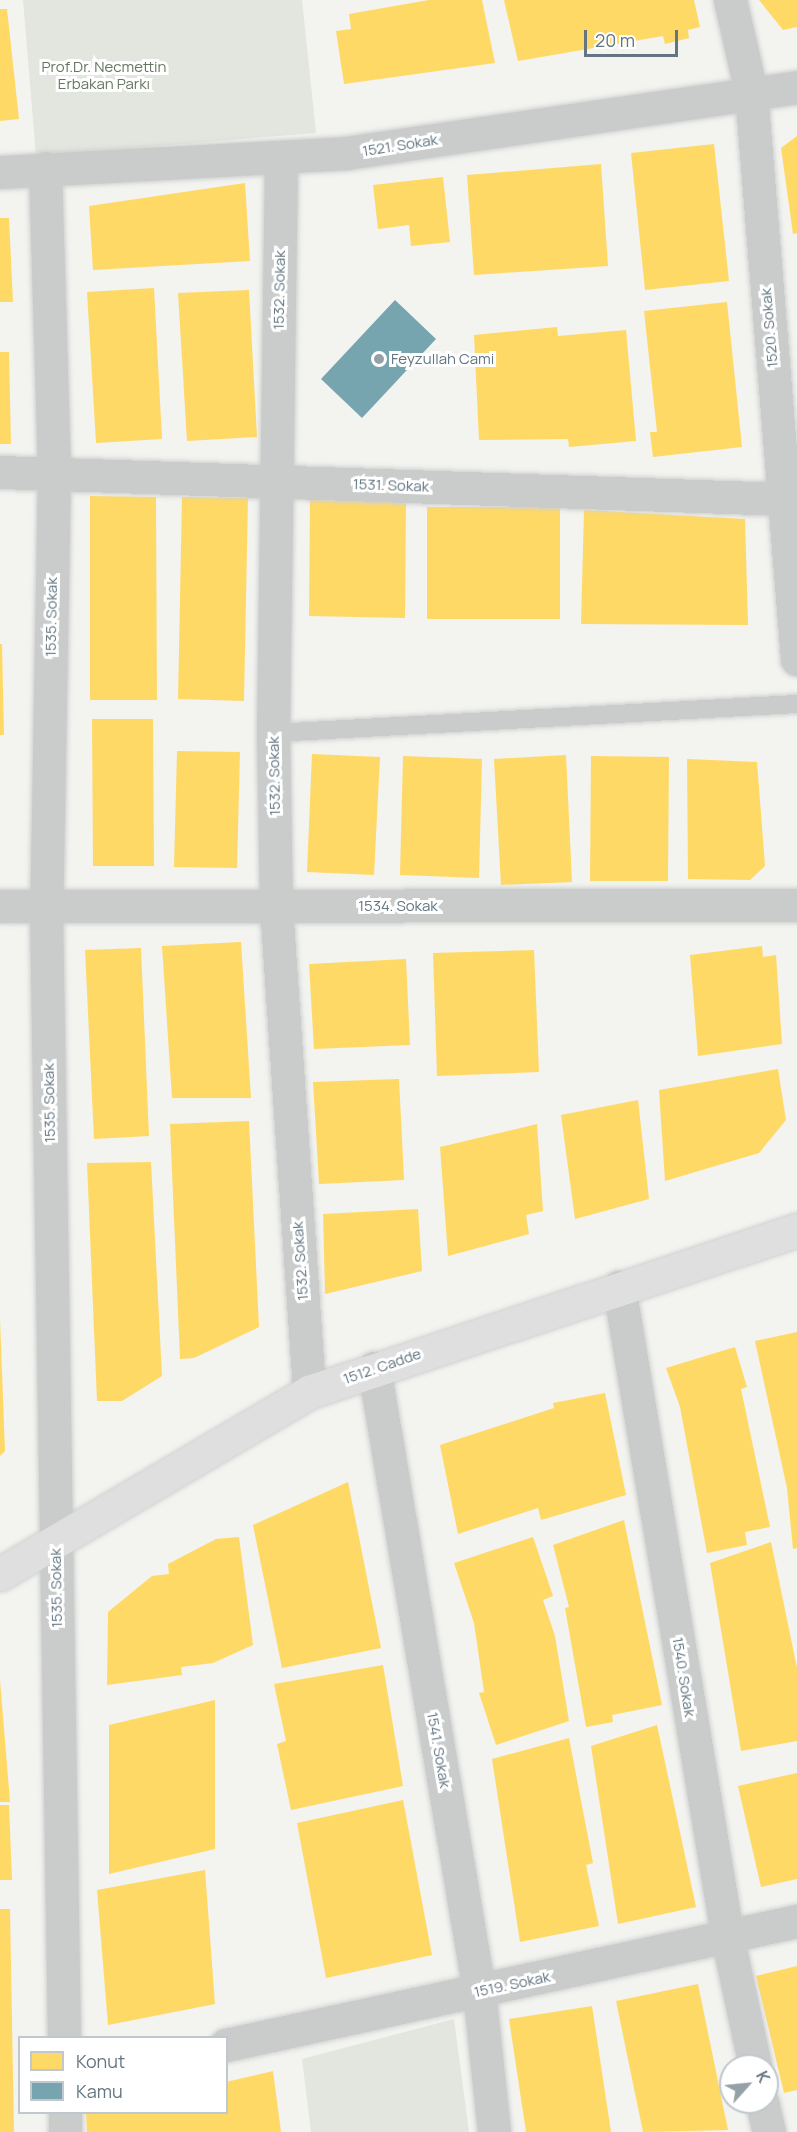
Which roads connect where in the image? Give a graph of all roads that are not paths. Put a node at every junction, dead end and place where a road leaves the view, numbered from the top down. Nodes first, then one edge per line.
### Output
1 (729, 0) edge
2 (797, 87) edge
3 (750, 92) junction
4 (281, 159) junction
5 (45, 168) junction
6 (0, 172) edge
7 (54, 470) junction
8 (0, 471) edge
9 (277, 481) junction
10 (783, 499) junction
11 (797, 659) edge
12 (797, 704) edge
13 (273, 733) junction
14 (797, 905) edge
15 (0, 906) edge
16 (276, 906) junction
17 (46, 908) junction
18 (797, 1230) edge
19 (619, 1287) junction
20 (374, 1368) junction
21 (309, 1392) junction
22 (55, 1541) junction
23 (0, 1574) edge
24 (797, 1921) edge
25 (728, 1940) junction
26 (479, 1991) junction
27 (64, 2036) edge
28 (228, 2045) edge
29 (752, 2054) edge
30 (65, 2114) edge
31 (765, 2114) edge
32 (65, 2132) edge
33 (494, 2132) edge
34 (769, 2132) edge

1 - 3 street, 1520. Sokak
2 - 3 street, 1521. Sokak
3 - 4 street, 1521. Sokak
3 - 10 street, 1520. Sokak
4 - 5 street, 1521. Sokak
4 - 9 street, 1532. Sokak
5 - 6 street, 1521. Sokak
5 - 7 street, 1535. Sokak
7 - 8 street, 1531. Sokak
7 - 9 street, 1531. Sokak
7 - 17 street, 1535. Sokak
9 - 10 street, 1531. Sokak
9 - 13 street, 1532. Sokak
10 - 11 street, 1520. Sokak
12 - 13 lane
13 - 16 street, 1532. Sokak
14 - 16 street, 1534. Sokak
15 - 17 street, 1534. Sokak
16 - 17 street, 1534. Sokak
16 - 21 street, 1532. Sokak
17 - 22 street, 1535. Sokak
18 - 19 street, 1512. Cadde
19 - 20 street, 1512. Cadde
19 - 25 street, 1540. Sokak
20 - 21 street, 1512. Cadde
20 - 26 street, 1541. Sokak
21 - 22 street, 1512. Cadde
22 - 23 street, 1512. Cadde
22 - 27 street, 1535. Sokak
24 - 25 street, 1519. Sokak
25 - 26 street, 1519. Sokak
25 - 29 street, 1540. Sokak
26 - 28 street, 1519. Sokak
26 - 33 street, 1541. Sokak
30 - 32 street
31 - 34 street

